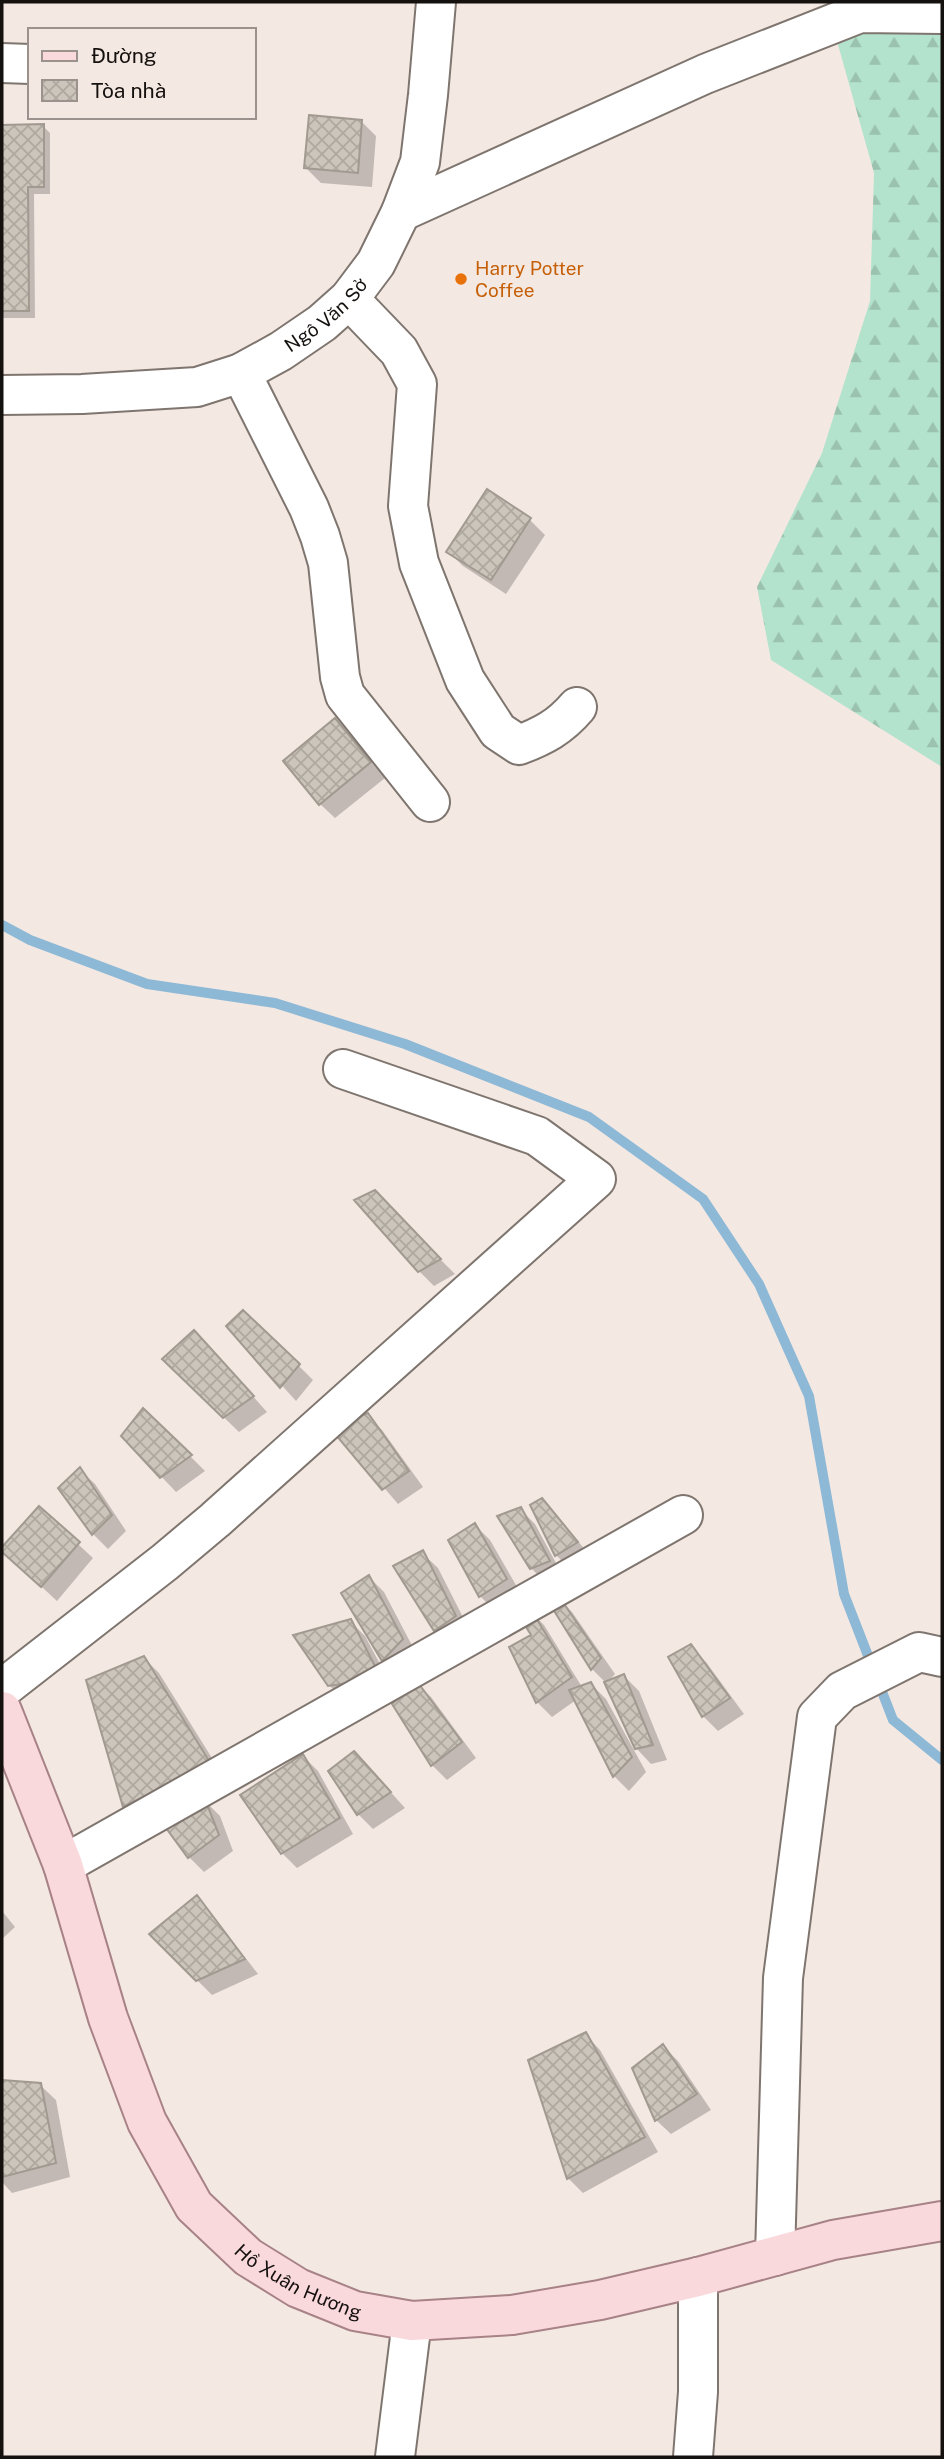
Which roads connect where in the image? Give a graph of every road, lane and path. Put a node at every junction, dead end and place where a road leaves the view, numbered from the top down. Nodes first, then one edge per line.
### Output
1 (436, 2) edge
2 (942, 14) edge
3 (2, 63) edge
4 (28, 64) edge
5 (401, 212) junction
6 (349, 299) junction
7 (241, 373) junction
8 (2, 395) edge
9 (577, 707) dead end
10 (430, 802) dead end
11 (343, 1069) dead end
12 (684, 1515) dead end
13 (942, 1657) edge
14 (2, 1689) edge
15 (2, 1711) edge
16 (63, 1866) junction
17 (942, 2221) edge
18 (775, 2256) junction
19 (698, 2277) junction
20 (412, 2321) junction
21 (395, 2457) edge
22 (693, 2457) edge

1 - 5 street, Ngô Văn Sở
2 - 5 street
3 - 4 street
5 - 6 street, Ngô Văn Sở
6 - 7 street, Ngô Văn Sở
6 - 9 street
7 - 8 street, Ngô Văn Sở
7 - 10 street
11 - 14 street
12 - 16 street
13 - 18 street
15 - 16 main road, Hồ Xuân Hương
16 - 20 main road, Hồ Xuân Hương
17 - 18 main road, Hồ Xuân Hương
18 - 19 main road, Hồ Xuân Hương
19 - 20 main road, Hồ Xuân Hương
19 - 22 street
20 - 21 street

